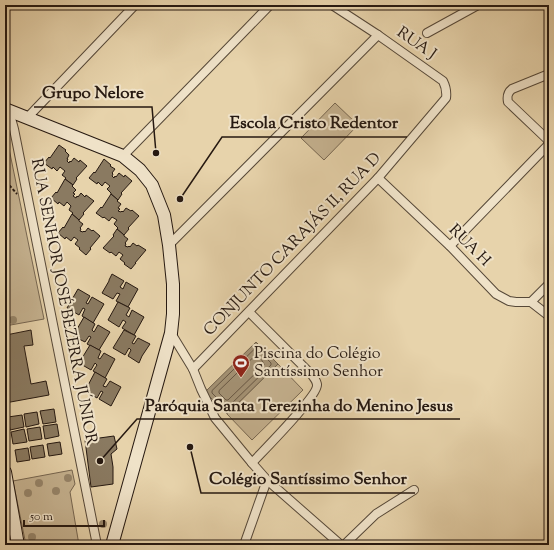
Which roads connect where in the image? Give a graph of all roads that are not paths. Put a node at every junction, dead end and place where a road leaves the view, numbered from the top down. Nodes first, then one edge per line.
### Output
1 (135, 5) edge
2 (270, 5) edge
3 (332, 5) edge
4 (478, 5) edge
5 (427, 33) dead end
6 (378, 35) junction
7 (549, 74) edge
8 (443, 81) joint
9 (7, 110) edge
10 (27, 118) junction
11 (549, 141) edge
12 (549, 144) edge
13 (123, 156) junction
14 (378, 178) junction
15 (169, 245) junction
16 (450, 246) junction
17 (549, 284) edge
18 (531, 302) junction
19 (249, 312) junction
20 (549, 316) edge
21 (171, 333) junction
22 (193, 369) junction
23 (252, 463) junction
24 (5, 472) edge
25 (267, 480) junction
26 (414, 490) dead end
27 (18, 545) edge
28 (97, 545) edge
29 (112, 545) edge
30 (244, 545) edge
31 (341, 545) edge
32 (344, 545) edge

1 - 10 street
2 - 13 street
3 - 6 street, RUA J
4 - 5 street
6 - 8 street, RUA J
6 - 15 street
7 - 11 street
8 - 14 street, CONJUNTO CARAJÁS II, RUA D
9 - 10 street
9 - 28 street, RUA SENHOR JOSÉ BEZERRA JÚNIOR
10 - 13 street
12 - 16 street
13 - 15 street
14 - 16 street, RUA H
14 - 19 street, CONJUNTO CARAJÁS II, RUA D
15 - 21 street
16 - 18 street, RUA H
17 - 18 street
18 - 20 street
19 - 22 street, CONJUNTO CARAJÁS II, RUA D
19 - 23 street
21 - 22 street
21 - 29 street
22 - 23 street
23 - 25 street
24 - 27 street
25 - 30 street
25 - 31 street
26 - 32 street

